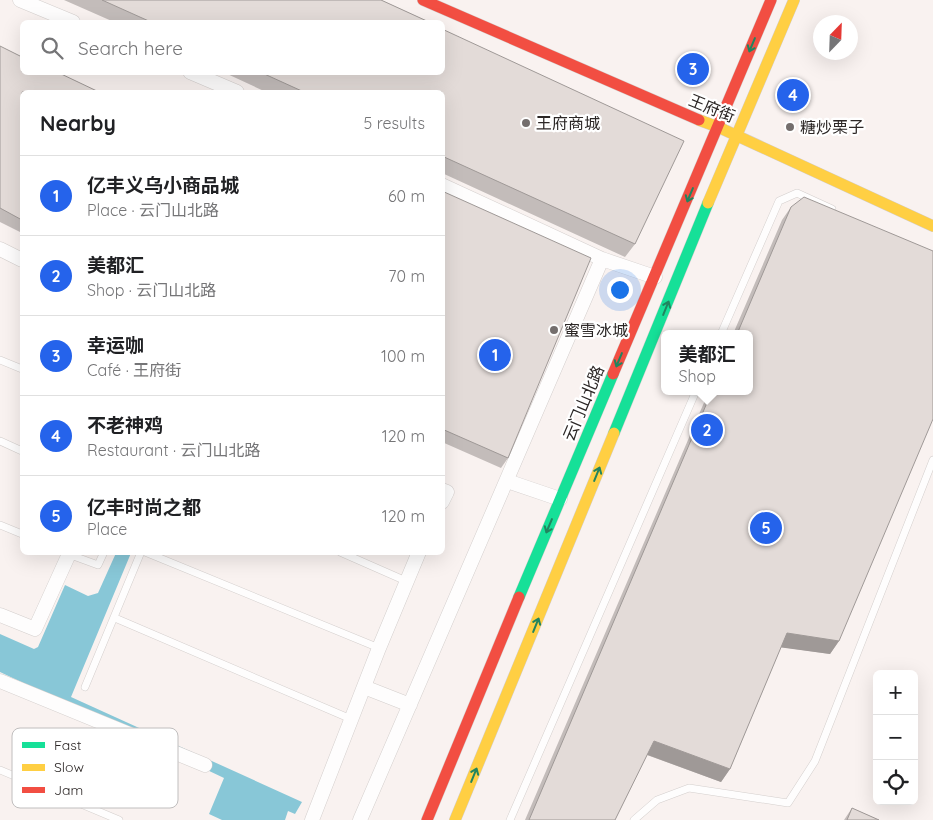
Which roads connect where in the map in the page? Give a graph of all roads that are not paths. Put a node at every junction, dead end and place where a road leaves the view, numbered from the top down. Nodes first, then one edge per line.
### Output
1 (20, 0) edge
2 (423, 0) edge
3 (771, 0) edge
4 (794, 0) edge
5 (68, 20) edge
6 (197, 75) edge
7 (232, 90) edge
8 (718, 127) junction
9 (736, 135) junction
10 (445, 186) edge
11 (842, 214) edge
12 (933, 226) edge
13 (0, 250) edge
14 (602, 258) junction
15 (20, 259) edge
16 (655, 277) junction
17 (723, 330) edge
18 (0, 360) edge
19 (20, 368) edge
20 (694, 395) edge
21 (0, 441) edge
22 (20, 450) edge
23 (933, 460) edge
24 (507, 481) junction
25 (560, 499) junction
26 (0, 525) edge
27 (20, 533) edge
28 (66, 555) edge
29 (72, 555) edge
30 (103, 555) edge
31 (140, 555) edge
32 (153, 555) edge
33 (347, 555) edge
34 (418, 555) edge
35 (406, 582) junction
36 (0, 614) edge
37 (115, 618) junction
38 (379, 648) junction
39 (0, 680) edge
40 (85, 687) dead end
41 (364, 687) junction
42 (410, 705) junction
43 (351, 719) junction
44 (116, 728) edge
45 (178, 754) edge
46 (205, 765) dead end
47 (0, 770) edge
48 (12, 775) edge
49 (90, 808) edge
50 (119, 820) edge
51 (312, 820) edge
52 (360, 820) edge
53 (427, 820) edge
54 (455, 820) edge
55 (510, 820) edge
56 (634, 820) edge

1 - 5 street
2 - 8 main road, 王府街
3 -> 8 main road, 云门山北路
4 - 9 main road
6 - 7 street
8 - 9 main road, 王府街
8 -> 16 main road, 云门山北路
9 - 12 main road, 王府街
54 -> 9 main road
10 - 14 street
11 - 17 lane
13 - 15 street
14 - 16 street
14 - 24 street
16 -> 25 main road, 云门山北路
18 - 19 lane
20 - 55 lane
21 - 22 lane
23 - 56 lane
24 - 25 street
24 - 42 street
25 -> 53 main road, 云门山北路
26 - 27 lane
28 - 36 street
29 - 30 lane
31 - 37 lane
32 - 38 lane
33 - 35 lane
34 - 35 street
35 - 38 street
37 - 40 lane
37 - 43 lane
38 - 41 street
39 - 44 street
41 - 42 street
41 - 43 street
42 - 52 street
43 - 51 street
45 - 46 street
47 - 48 lane
49 - 50 lane

